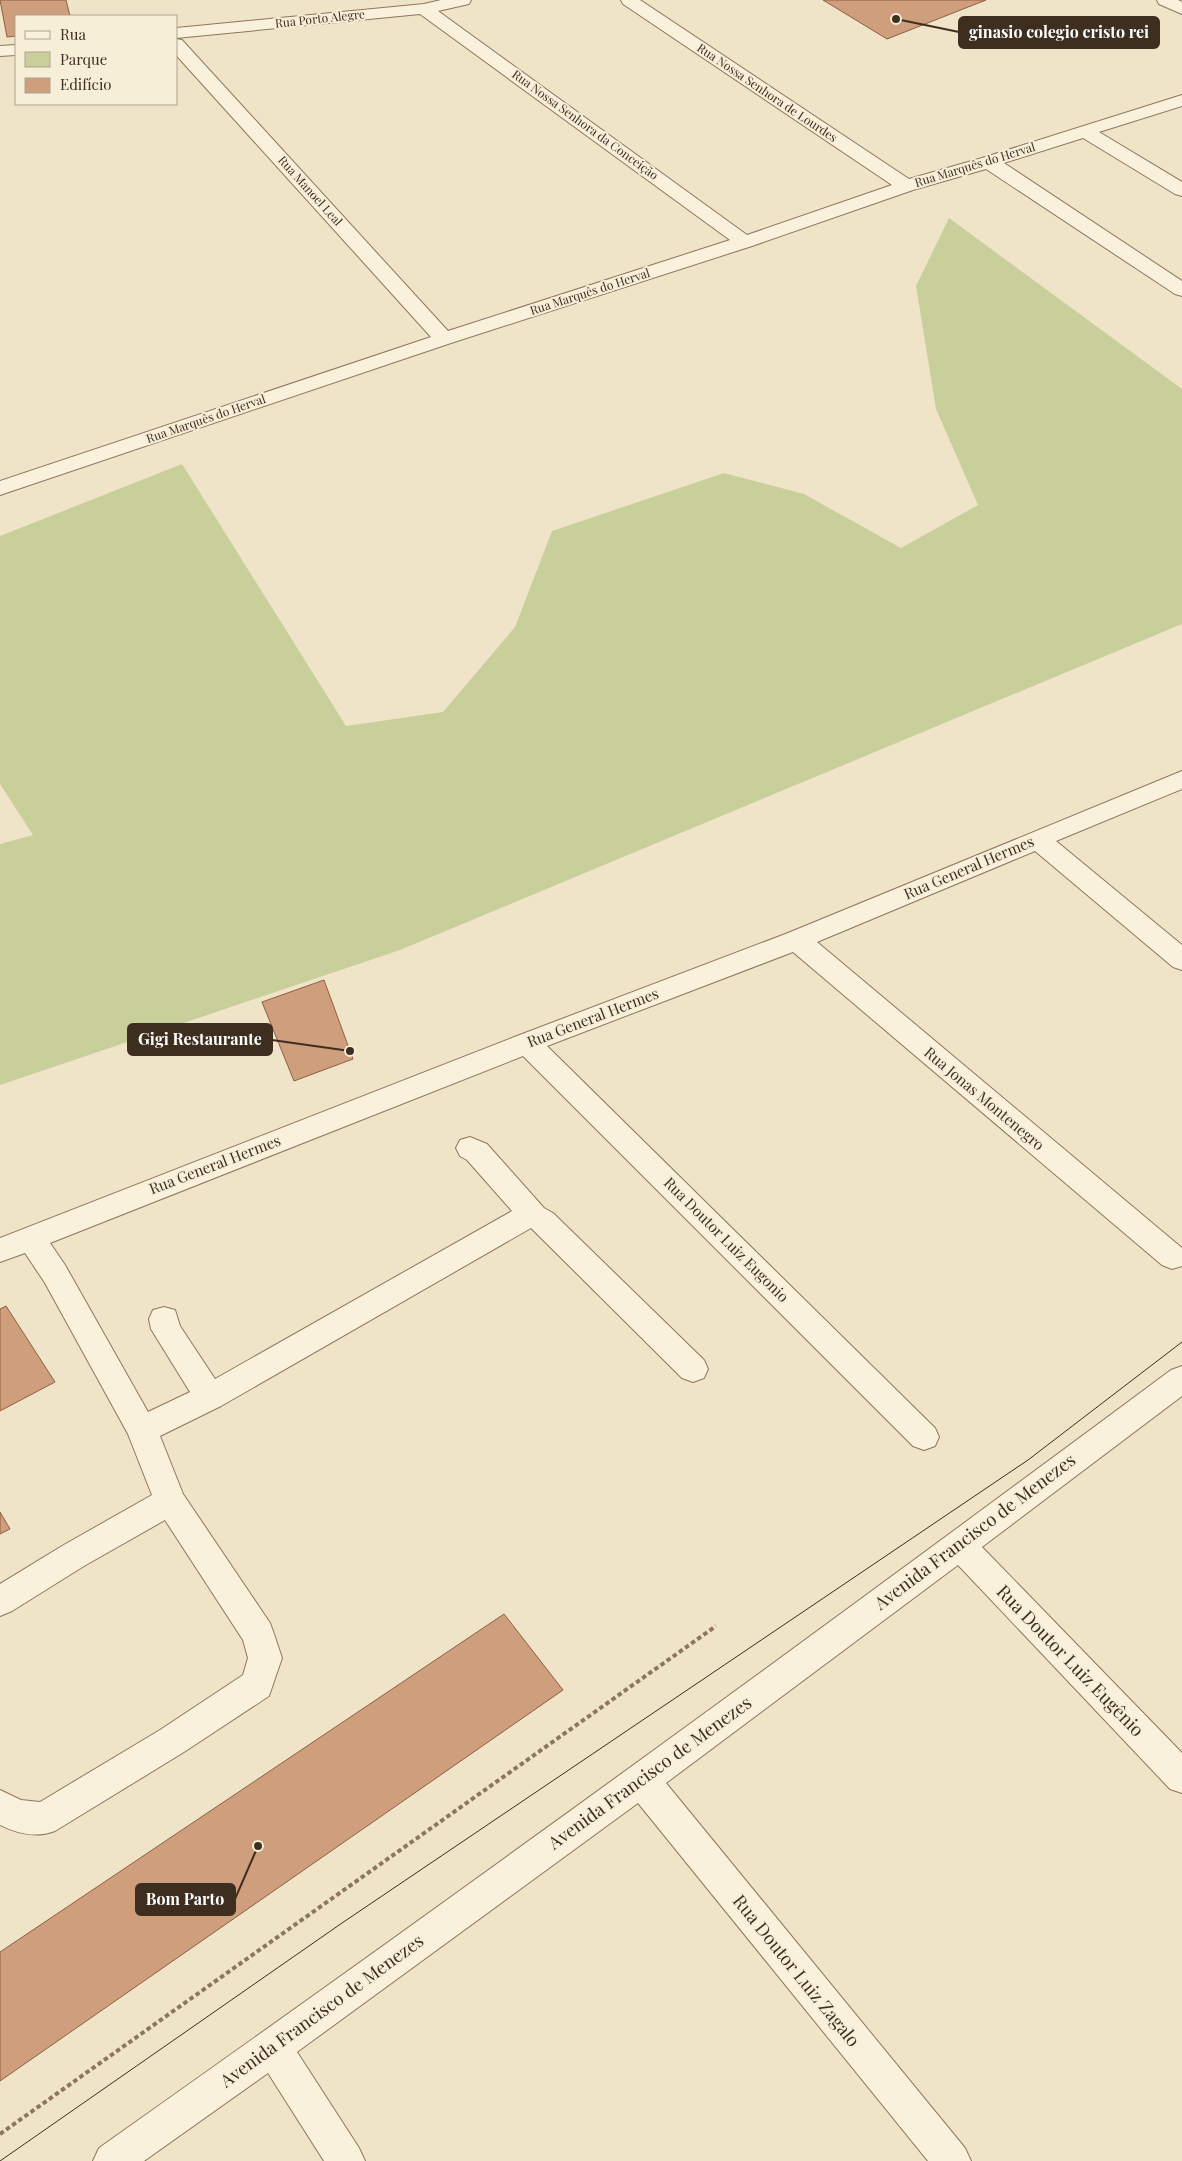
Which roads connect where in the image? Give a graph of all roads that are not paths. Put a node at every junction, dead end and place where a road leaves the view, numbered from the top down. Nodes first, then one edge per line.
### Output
1 (463, 0) edge
2 (629, 0) edge
3 (1165, 0) edge
4 (393, 6) edge
5 (424, 9) junction
6 (1182, 9) edge
7 (178, 33) edge
8 (178, 46) edge
9 (15, 50) edge
10 (0, 51) edge
11 (1182, 100) edge
12 (1084, 132) junction
13 (989, 162) junction
14 (906, 186) junction
15 (1182, 190) edge
16 (745, 242) junction
17 (1182, 290) edge
18 (444, 339) junction
19 (0, 488) edge
20 (1182, 779) edge
21 (1037, 839) junction
22 (796, 940) junction
23 (1182, 960) edge
24 (527, 1043) junction
25 (470, 1148) dead end
26 (534, 1216) junction
27 (31, 1238) junction
28 (0, 1250) edge
29 (1172, 1257) dead end
30 (164, 1319) dead end
31 (693, 1369) dead end
32 (1182, 1379) edge
33 (210, 1397) junction
34 (142, 1430) junction
35 (924, 1437) dead end
36 (170, 1501) junction
37 (959, 1545) junction
38 (0, 1601) edge
39 (1182, 1778) edge
40 (641, 1780) junction
41 (0, 1808) edge
42 (272, 2048) junction
43 (112, 2161) edge
44 (346, 2161) edge
45 (952, 2161) edge

1 - 5 street, Rua Porto Alegre
2 - 14 street, Rua Nossa Senhora de Lourdes
3 - 6 street
4 - 5 street, Rua Porto Alegre
4 - 7 street, Rua Porto Alegre
5 - 16 street, Rua Nossa Senhora da Conceição
8 - 18 street, Rua Manoel Leal
9 - 10 street
11 - 12 street, Rua Marquês do Herval
12 - 13 street, Rua Marquês do Herval
12 - 15 street
13 - 14 street, Rua Marquês do Herval
13 - 17 street
14 - 16 street, Rua Marquês do Herval
16 - 18 street, Rua Marquês do Herval
18 - 19 street, Rua Marquês do Herval
20 - 21 street, Rua General Hermes
21 - 22 street, Rua General Hermes
21 - 23 street
22 - 24 street, Rua General Hermes
22 - 29 street, Rua Jonas Montenegro
24 - 27 street, Rua General Hermes
24 - 35 street, Rua Doutor Luiz Eugonio
25 - 26 street
26 - 31 street
26 - 33 street
27 - 28 street, Rua General Hermes
27 - 34 street
30 - 33 street
32 - 37 street, Avenida Francisco de Menezes
33 - 34 street
34 - 36 street
36 - 38 street
36 - 41 street
37 - 39 street, Rua Doutor Luiz Eugênio
37 - 40 street, Avenida Francisco de Menezes
40 - 42 street, Avenida Francisco de Menezes
40 - 45 street, Rua Doutor Luiz Zagalo
42 - 43 street, Avenida Francisco de Menezes
42 - 44 street

